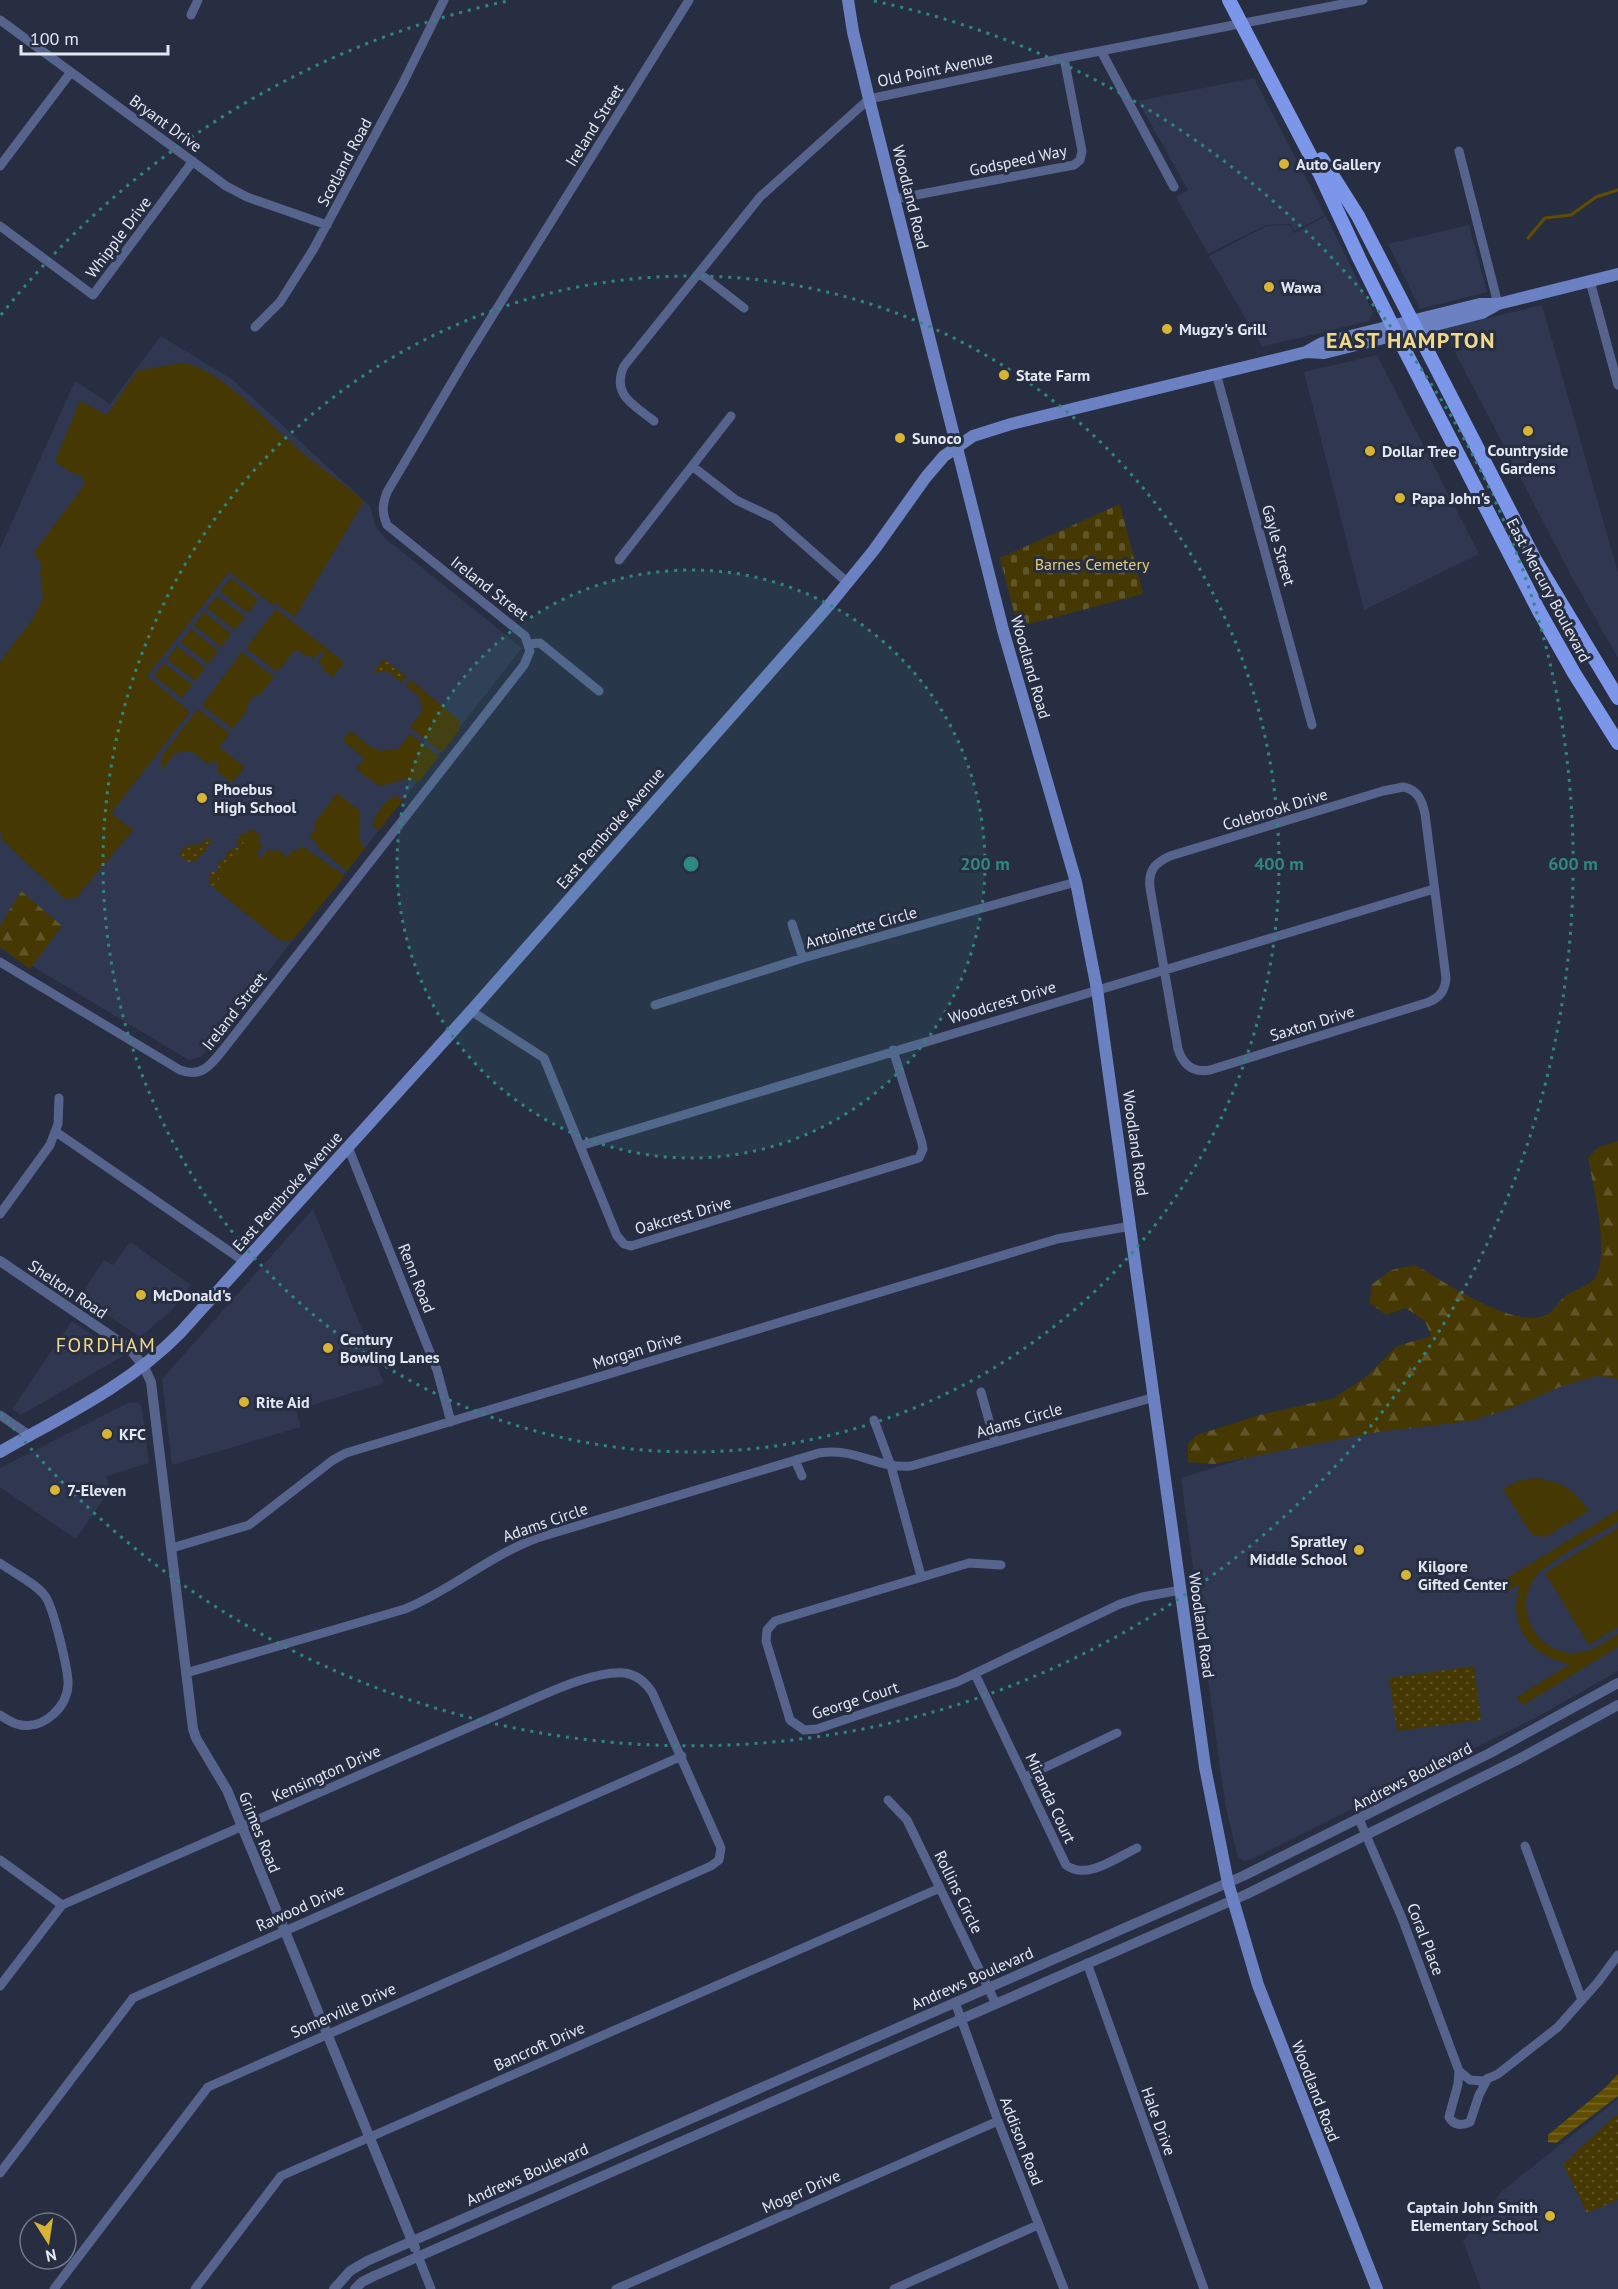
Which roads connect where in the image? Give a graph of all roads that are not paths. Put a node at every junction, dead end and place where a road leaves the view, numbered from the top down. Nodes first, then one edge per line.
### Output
1 (198, 0) edge
2 (444, 0) edge
3 (689, 0) edge
4 (848, 0) edge
5 (1229, 0) edge
6 (1240, 0) edge
7 (1363, 0) edge
8 (191, 15) dead end
9 (0, 20) edge
10 (1246, 23) junction
11 (1101, 51) junction
12 (1064, 58) junction
13 (71, 72) junction
14 (869, 99) junction
15 (1459, 151) dead end
16 (193, 161) junction
17 (0, 166) edge
18 (1174, 187) dead end
19 (895, 199) junction
20 (327, 225) junction
21 (0, 226) edge
22 (699, 273) junction
23 (1618, 274) edge
24 (1590, 281) junction
25 (1498, 304) junction
26 (744, 308) dead end
27 (1414, 326) junction
28 (255, 327) dead end
29 (1395, 330) junction
30 (1216, 373) junction
31 (1618, 385) edge
32 (731, 416) dead end
33 (654, 421) dead end
34 (956, 446) junction
35 (692, 466) junction
36 (619, 560) dead end
37 (848, 583) junction
38 (529, 644) junction
39 (599, 691) dead end
40 (1618, 698) edge
41 (1312, 725) dead end
42 (1618, 743) edge
43 (1076, 882) junction
44 (1434, 889) junction
45 (792, 924) dead end
46 (803, 958) junction
47 (0, 962) edge
48 (1165, 971) junction
49 (1097, 989) junction
50 (655, 1005) dead end
51 (471, 1011) junction
52 (893, 1050) junction
53 (59, 1098) dead end
54 (56, 1132) junction
55 (580, 1146) junction
56 (348, 1147) junction
57 (0, 1214) edge
58 (1131, 1226) junction
59 (0, 1261) edge
60 (245, 1262) junction
61 (144, 1367) junction
62 (981, 1392) dead end
63 (1155, 1396) junction
64 (0, 1416) edge
65 (874, 1420) dead end
66 (451, 1422) junction
67 (29, 1435) junction
68 (995, 1442) junction
69 (0, 1452) edge
70 (795, 1460) junction
71 (891, 1466) junction
72 (802, 1476) dead end
73 (172, 1548) junction
74 (0, 1563) edge
75 (1001, 1565) dead end
76 (921, 1576) junction
77 (1181, 1590) junction
78 (186, 1673) junction
79 (975, 1674) junction
80 (1618, 1683) edge
81 (1618, 1705) edge
82 (0, 1715) edge
83 (1117, 1733) dead end
84 (682, 1756) junction
85 (1024, 1777) junction
86 (888, 1800) dead end
87 (1359, 1819) junction
88 (242, 1827) junction
89 (1366, 1835) junction
90 (1525, 1846) dead end
91 (1137, 1848) dead end
92 (0, 1860) edge
93 (1228, 1883) junction
94 (940, 1888) junction
95 (1232, 1900) junction
96 (62, 1905) junction
97 (284, 1930) junction
98 (1618, 1955) edge
99 (1087, 1963) junction
100 (0, 1986) edge
101 (988, 1987) junction
102 (1582, 2000) junction
103 (955, 2002) junction
104 (996, 2004) junction
105 (961, 2019) junction
106 (327, 2034) junction
107 (1459, 2071) junction
108 (1488, 2078) junction
109 (998, 2121) junction
110 (369, 2138) junction
111 (0, 2173) edge
112 (1038, 2225) junction
113 (413, 2242) junction
114 (418, 2256) junction
115 (54, 2289) edge
116 (195, 2289) edge
117 (334, 2289) edge
118 (355, 2289) edge
119 (431, 2289) edge
120 (616, 2289) edge
121 (894, 2289) edge
122 (1064, 2289) edge
123 (1204, 2289) edge
124 (1377, 2289) edge

1 - 8 street
2 - 20 street, Scotland Road
3 - 38 street, Ireland Street
4 - 14 main road, Woodland Road
5 - 10 main road, East Mercury Boulevard
6 - 10 main road, East Mercury Boulevard
7 - 10 street, Old Point Avenue
9 - 13 street, Bryant Drive
10 - 11 street, Old Point Avenue
10 - 27 main road, East Mercury Boulevard
10 - 29 main road, East Mercury Boulevard
11 - 12 street, Old Point Avenue
11 - 18 street
12 - 14 street, Old Point Avenue
12 - 19 street, Godspeed Way
13 - 16 street, Bryant Drive
13 - 17 street
14 - 19 main road, Woodland Road
14 - 22 street, Old Point Avenue
15 - 25 street
16 - 20 street, Bryant Drive
16 - 21 street, Whipple Drive
19 - 34 main road, Woodland Road
20 - 28 street, Scotland Road
22 - 26 street
22 - 33 street, Old Point Avenue
23 - 24 main road, East Pembroke Avenue
24 - 25 main road, East Pembroke Avenue
24 - 31 street
25 - 27 main road, East Pembroke Avenue
27 - 29 main road, East Pembroke Avenue
27 - 40 main road, East Mercury Boulevard
29 - 30 main road, East Pembroke Avenue
29 - 42 main road, East Mercury Boulevard
30 - 34 main road, East Pembroke Avenue
30 - 41 street, Gayle Street
32 - 35 street
34 - 37 main road, East Pembroke Avenue
34 - 43 main road, Woodland Road
35 - 36 street
35 - 37 street
37 - 51 main road, East Pembroke Avenue
38 - 39 street
38 - 47 street, Ireland Street
43 - 46 street, Antoinette Circle
43 - 49 main road, Woodland Road
44 - 48 street, Woodcrest Drive
44 - 48 street, Saxton Drive
44 - 48 street, Colebrook Drive
45 - 46 street
46 - 50 street, Antoinette Circle
48 - 49 street, Woodcrest Drive
49 - 52 street, Woodcrest Drive
49 - 58 main road, Woodland Road
51 - 55 street, Oakcrest Drive
51 - 56 main road, East Pembroke Avenue
52 - 55 street, Woodcrest Drive
52 - 55 street, Oakcrest Drive
53 - 54 street
54 - 57 street
54 - 60 street
56 - 60 main road, East Pembroke Avenue
56 - 66 street, Renn Road
58 - 63 main road, Woodland Road
58 - 66 street, Morgan Drive
59 - 61 street, Shelton Road
60 - 61 main road, East Pembroke Avenue
61 - 67 main road, East Pembroke Avenue
61 - 73 street, Grimes Road
62 - 68 street
63 - 68 street, Adams Circle
63 - 77 main road, Woodland Road
64 - 67 street
65 - 71 street
66 - 73 street, Morgan Drive
67 - 69 main road, East Pembroke Avenue
68 - 71 street, Adams Circle
70 - 71 street, Adams Circle
70 - 72 street
70 - 78 street, Adams Circle
71 - 76 street
73 - 78 street, Grimes Road
74 - 82 street
75 - 76 street, George Court
76 - 79 street, George Court
77 - 79 street, George Court
77 - 93 main road, Woodland Road
78 - 88 street, Grimes Road
79 - 85 street, Miranda Court
80 - 87 street, Andrews Boulevard
81 - 89 street, Andrews Boulevard
83 - 85 street
84 - 88 street, Kensington Drive
84 - 97 street, Rawood Drive
84 - 106 street, Somerville Drive
85 - 91 street, Miranda Court
86 - 94 street, Rollins Circle
87 - 89 street, Coral Place
87 - 93 street, Andrews Boulevard
88 - 96 street, Kensington Drive
88 - 97 street, Grimes Road
89 - 95 street, Andrews Boulevard
89 - 107 street, Coral Place
90 - 102 street
92 - 96 street
93 - 95 main road, Woodland Road
93 - 101 street, Andrews Boulevard
94 - 101 street, Rollins Circle
94 - 110 street, Bancroft Drive
95 - 99 street, Andrews Boulevard
95 - 124 main road, Woodland Road
96 - 100 street, Kensington Drive
97 - 106 street, Grimes Road
97 - 111 street, Rawood Drive
98 - 102 street
99 - 104 street, Andrews Boulevard
99 - 123 street, Hale Drive
101 - 103 street, Andrews Boulevard
101 - 104 street, Rollins Circle
102 - 108 street
103 - 105 street, Addison Road
103 - 113 street, Andrews Boulevard
104 - 105 street, Andrews Boulevard
105 - 109 street, Addison Road
105 - 114 street, Andrews Boulevard
106 - 110 street, Grimes Road
106 - 115 street, Somerville Drive
107 - 108 street
107 - 108 street
109 - 112 street, Addison Road
109 - 120 street, Moger Drive
110 - 113 street, Grimes Road
110 - 116 street, Bancroft Drive
112 - 121 street
112 - 122 street, Addison Road
113 - 114 street, Grimes Road
113 - 117 street, Andrews Boulevard
114 - 118 street, Andrews Boulevard
114 - 119 street, Grimes Road

